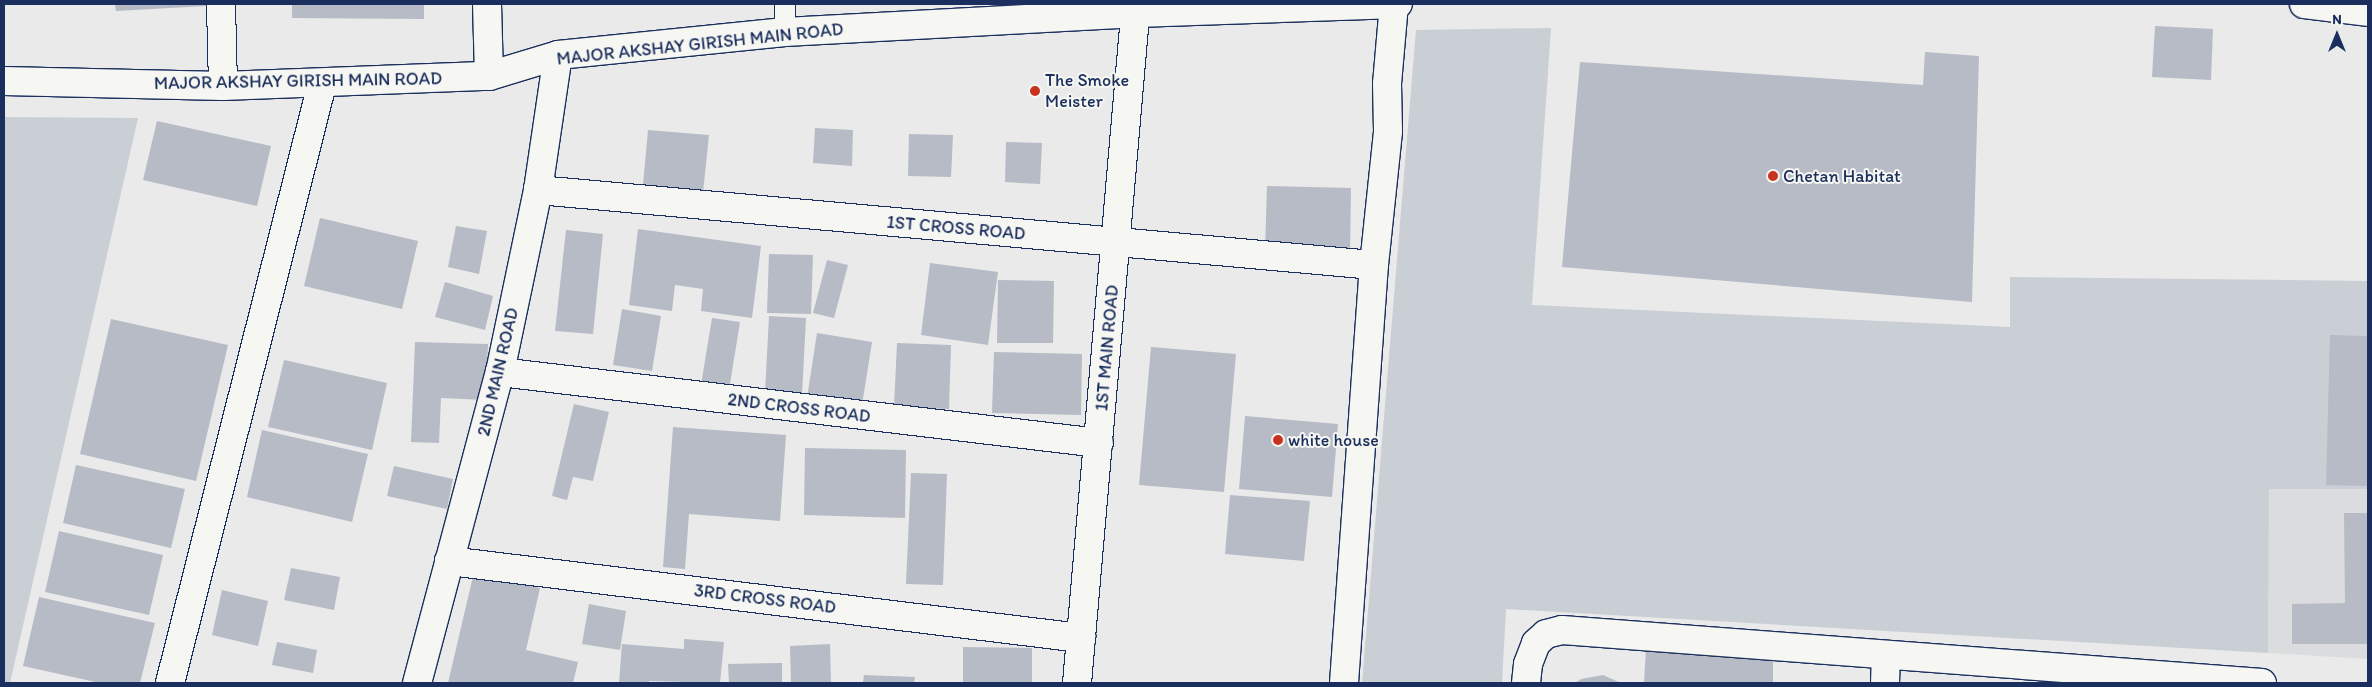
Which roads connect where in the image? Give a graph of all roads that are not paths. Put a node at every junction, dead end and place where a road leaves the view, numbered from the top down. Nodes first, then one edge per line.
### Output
1 (221, 4) edge
2 (487, 4) edge
3 (785, 4) edge
4 (1394, 4) edge
5 (1398, 4) edge
6 (2304, 4) edge
7 (1137, 8) edge
8 (2368, 12) edge
9 (785, 32) junction
10 (558, 55) junction
11 (489, 76) junction
12 (4, 81) edge
13 (322, 84) junction
14 (223, 86) junction
15 (538, 190) junction
16 (1116, 242) junction
17 (1374, 266) junction
18 (500, 372) junction
19 (1098, 443) junction
20 (449, 561) junction
21 (1082, 638) junction
22 (1886, 655) junction
23 (2012, 674) edge
24 (170, 683) edge
25 (417, 683) edge
26 (1077, 683) edge
27 (1344, 683) edge
28 (1526, 683) edge
29 (1885, 683) edge
30 (2262, 683) edge

1 - 14 street
2 - 11 street
3 - 9 lane
4 - 5 street, MAJOR AKSHAY GIRISH MAIN ROAD
4 - 7 street, MAJOR AKSHAY GIRISH MAIN ROAD
4 - 17 street
6 - 8 street
7 - 9 street, MAJOR AKSHAY GIRISH MAIN ROAD
7 - 16 street, 1ST MAIN ROAD
9 - 10 street, MAJOR AKSHAY GIRISH MAIN ROAD
10 - 11 street, MAJOR AKSHAY GIRISH MAIN ROAD
10 - 15 street, 2ND MAIN ROAD
11 - 13 street, MAJOR AKSHAY GIRISH MAIN ROAD
12 - 14 street, MAJOR AKSHAY GIRISH MAIN ROAD
13 - 14 street, MAJOR AKSHAY GIRISH MAIN ROAD
13 - 24 street
15 - 16 street, 1ST CROSS ROAD
15 - 18 street, 2ND MAIN ROAD
16 - 17 street, 1ST CROSS ROAD
16 - 19 street, 1ST MAIN ROAD
17 - 27 street
18 - 19 street, 2ND CROSS ROAD
18 - 20 street, 2ND MAIN ROAD
19 - 21 street, 1ST MAIN ROAD
20 - 21 street, 3RD CROSS ROAD
20 - 25 street, 2ND MAIN ROAD
21 - 26 street, 1ST MAIN ROAD
22 - 23 street
22 - 28 street
22 - 29 street
23 - 30 street

